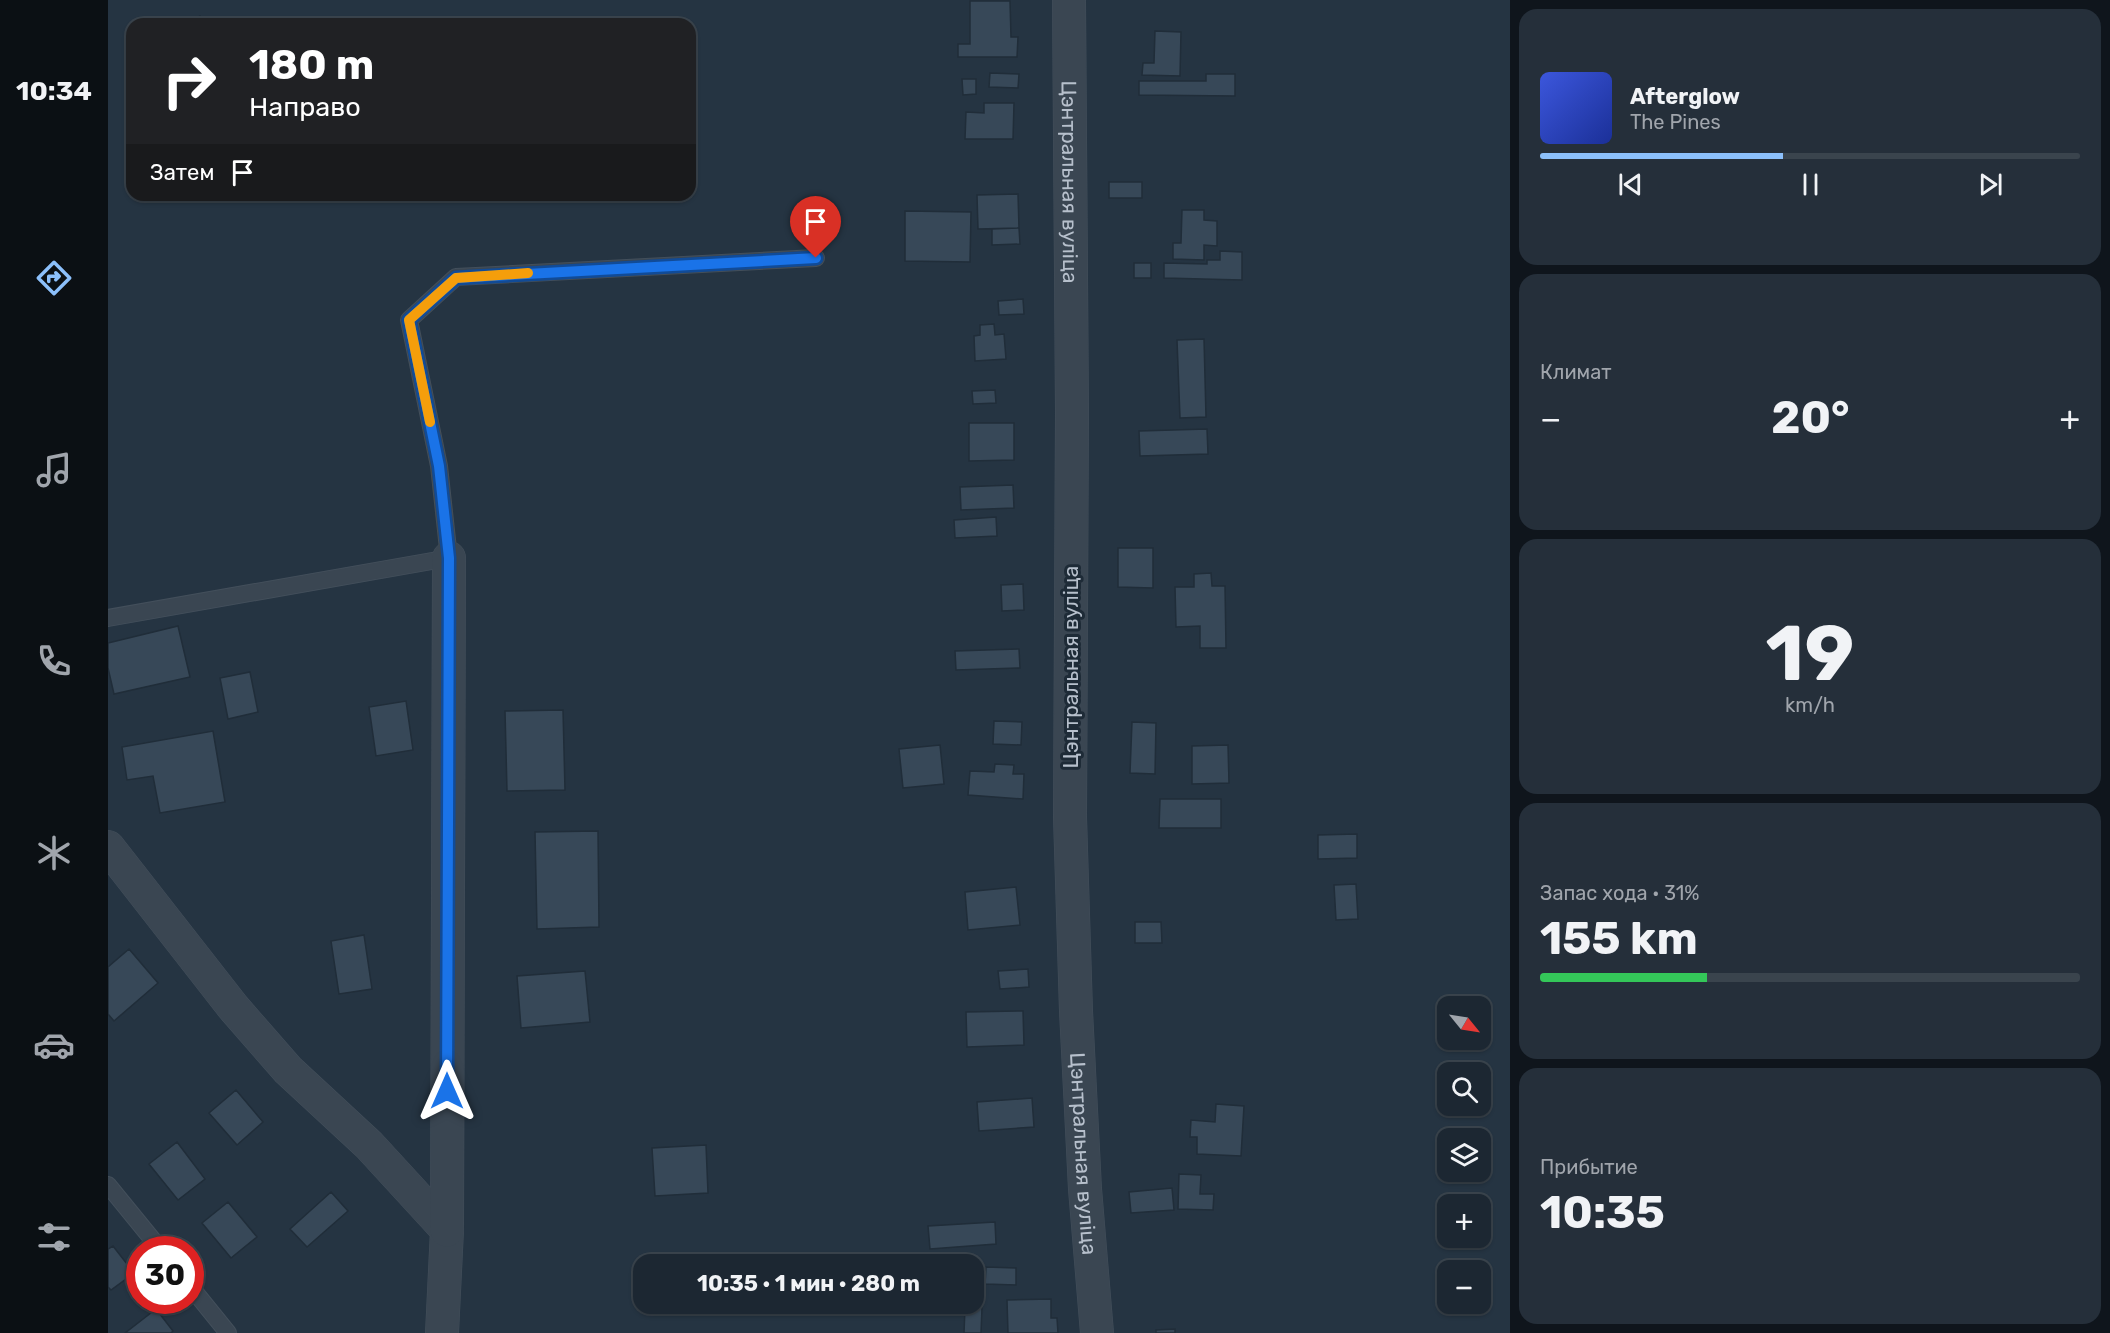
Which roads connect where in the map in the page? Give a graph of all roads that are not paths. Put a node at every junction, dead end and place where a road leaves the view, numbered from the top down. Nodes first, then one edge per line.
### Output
1 (1069, 0) edge
2 (816, 258) dead end
3 (449, 558) junction
4 (108, 618) edge
5 (108, 847) edge
6 (108, 1185) edge
7 (447, 1230) junction
8 (150, 1236) edge
9 (204, 1303) edge
10 (228, 1333) edge
11 (442, 1333) edge
12 (1097, 1333) edge

1 - 12 street, Цэнтральная вуліца
2 - 3 lane
3 - 4 lane
3 - 7 street
5 - 7 street
6 - 8 lane
7 - 11 street
9 - 10 lane

